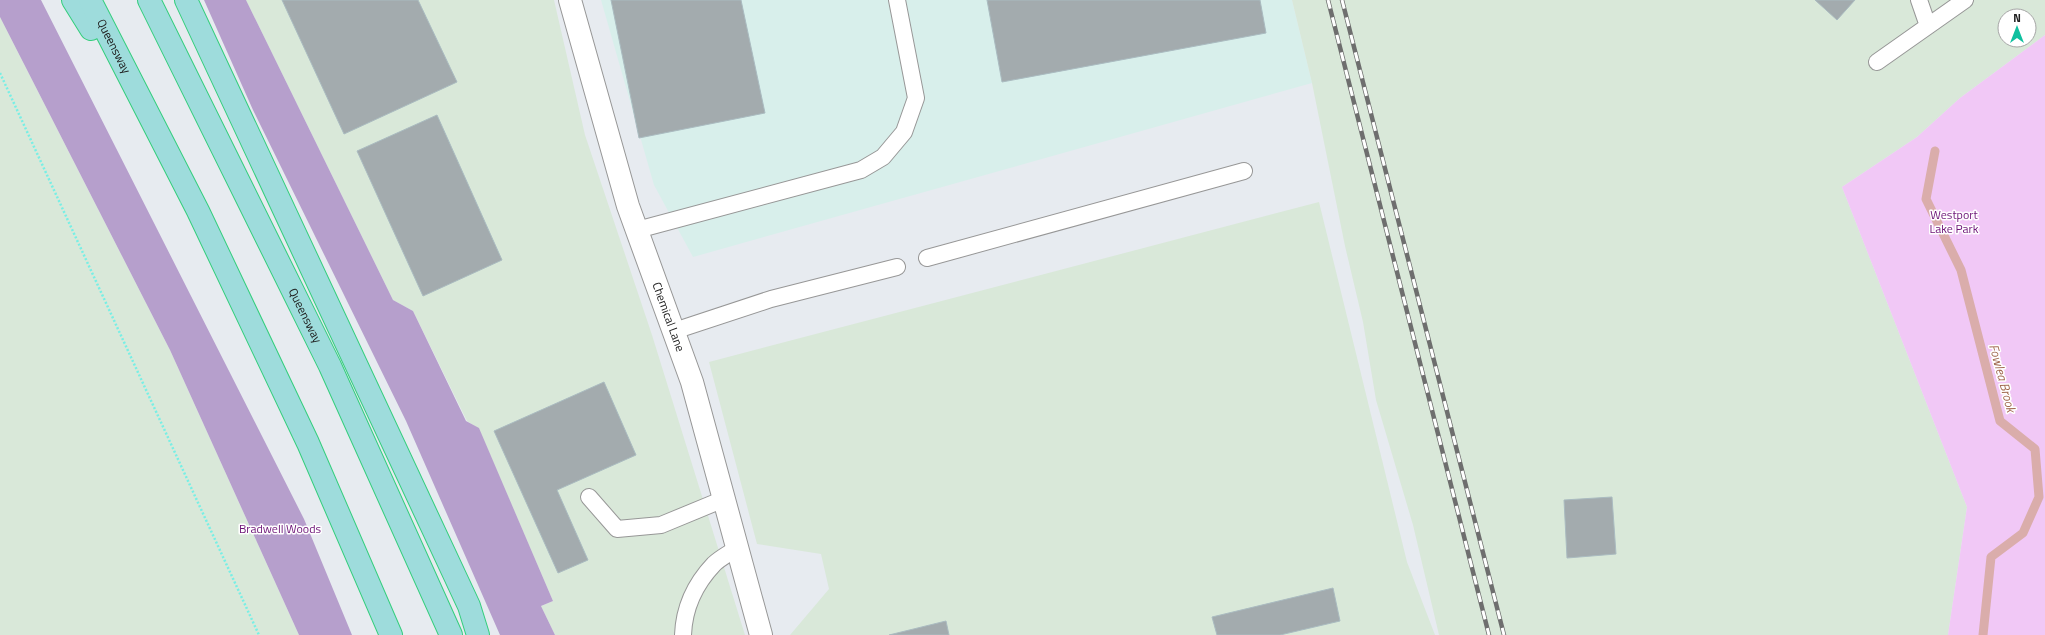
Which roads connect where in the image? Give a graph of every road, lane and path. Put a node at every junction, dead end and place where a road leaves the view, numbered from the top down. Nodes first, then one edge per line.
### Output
1 (73, 0) edge
2 (90, 0) edge
3 (149, 0) edge
4 (186, 0) edge
5 (570, 0) edge
6 (897, 0) edge
7 (1919, 0) edge
8 (1965, 0) edge
9 (1928, 26) junction
10 (1877, 62) dead end
11 (0, 73) edge
12 (1244, 171) dead end
13 (198, 211) junction
14 (637, 230) junction
15 (927, 258) dead end
16 (897, 266) dead end
17 (674, 331) junction
18 (589, 497) dead end
19 (724, 500) junction
20 (737, 548) junction
21 (259, 635) edge
22 (391, 635) edge
23 (451, 635) edge
24 (478, 635) edge
25 (683, 635) edge
26 (761, 635) edge

1 - 13 highway
2 - 13 highway, Queensway
3 - 23 highway, Queensway
4 - 24 highway
5 - 14 street, Chemical Lane
6 - 14 lane
7 - 9 lane
8 - 9 lane
9 - 10 lane
11 - 21 path
12 - 15 lane
13 - 22 highway, Queensway
14 - 17 street, Chemical Lane
16 - 17 lane
17 - 19 street, Chemical Lane
18 - 19 lane
19 - 20 street, Chemical Lane
20 - 25 lane
20 - 26 street, Chemical Lane

